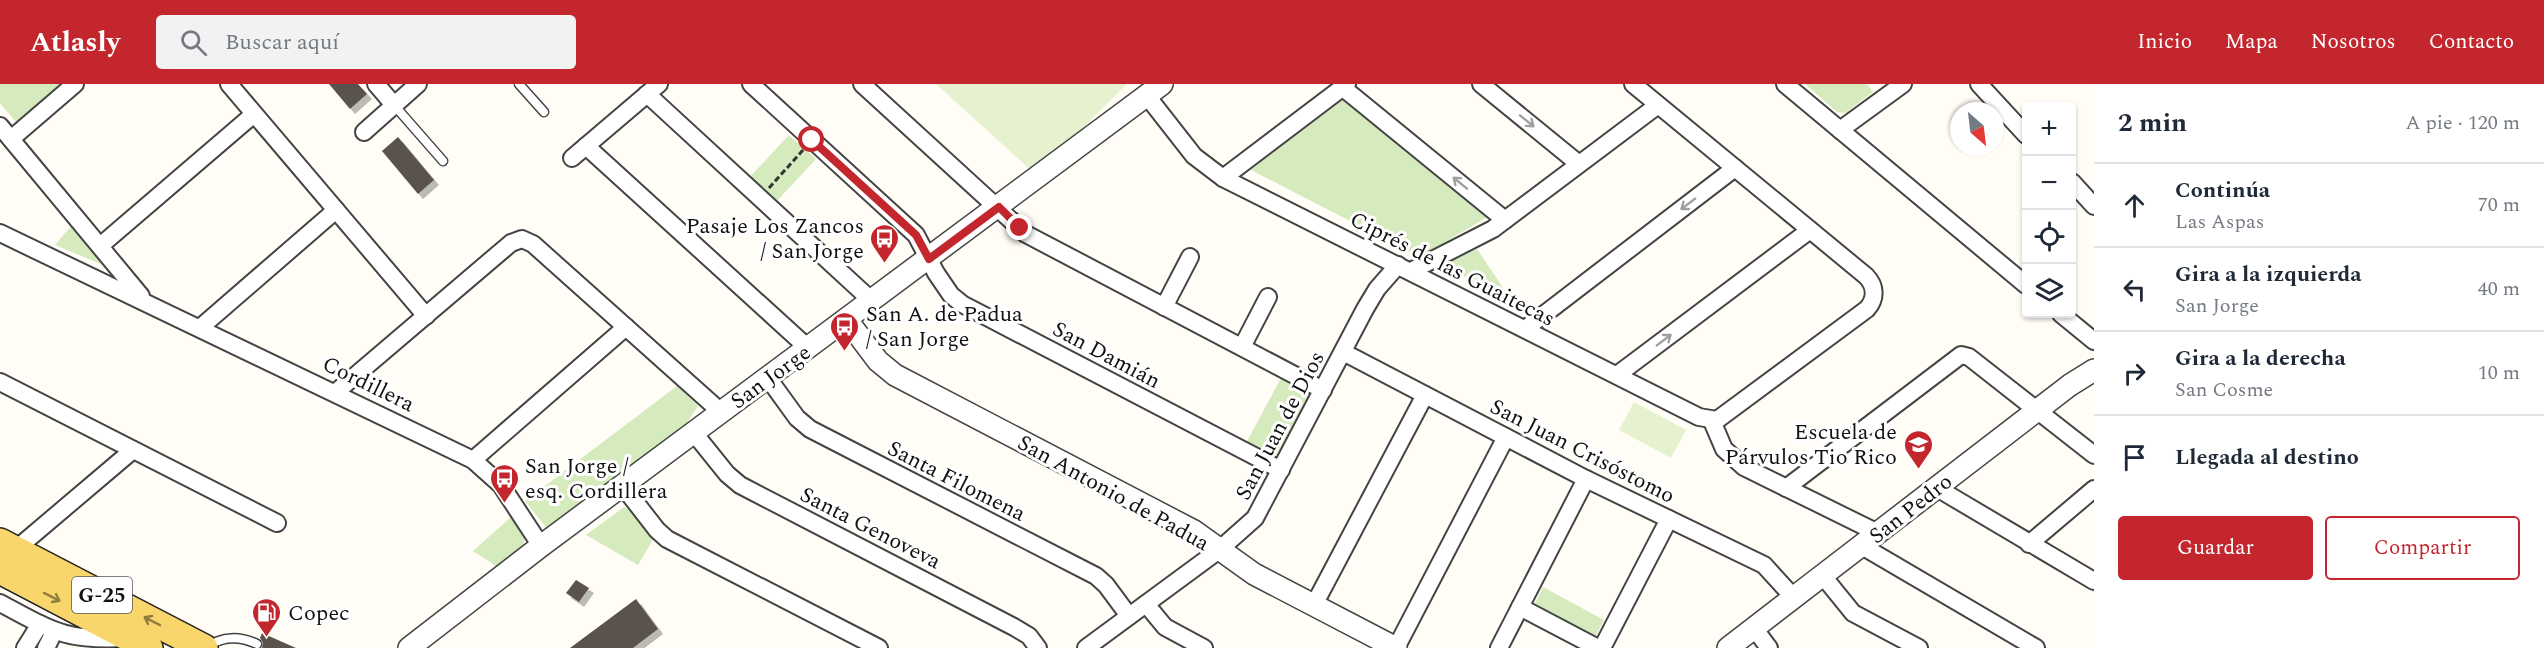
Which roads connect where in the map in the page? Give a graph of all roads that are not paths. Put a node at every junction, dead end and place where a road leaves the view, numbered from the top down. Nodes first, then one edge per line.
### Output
1 (75, 84) edge
2 (229, 84) edge
3 (376, 84) edge
4 (418, 84) edge
5 (519, 84) edge
6 (751, 84) edge
7 (862, 84) edge
8 (1481, 84) edge
9 (1633, 84) edge
10 (1785, 84) edge
11 (1903, 84) edge
12 (1978, 84) edge
13 (1345, 86) edge
14 (1152, 88) edge
15 (653, 89) edge
16 (394, 105) junction
17 (1658, 105) junction
18 (544, 112) dead end
19 (254, 114) junction
20 (1840, 130) junction
21 (2022, 131) edge
22 (363, 132) dead end
23 (5, 133) edge
24 (586, 146) junction
25 (572, 158) dead end
26 (443, 161) dead end
27 (1579, 165) junction
28 (1735, 168) junction
29 (1223, 178) junction
30 (2076, 186) edge
31 (2094, 206) edge
32 (999, 207) junction
33 (336, 210) junction
34 (1505, 220) junction
35 (1810, 230) junction
36 (0, 233) edge
37 (100, 246) junction
38 (1190, 257) dead end
39 (929, 259) junction
40 (1405, 268) junction
41 (2022, 282) edge
42 (1268, 297) dead end
43 (872, 300) junction
44 (146, 301) junction
45 (1164, 307) junction
46 (426, 316) junction
47 (2066, 318) edge
48 (847, 320) junction
49 (201, 327) junction
50 (626, 327) junction
51 (1524, 329) junction
52 (2094, 341) edge
53 (1242, 347) junction
54 (808, 348) junction
55 (1343, 352) junction
56 (2094, 370) edge
57 (1617, 375) junction
58 (768, 378) junction
59 (0, 382) edge
60 (1323, 390) junction
61 (336, 392) junction
62 (1425, 395) junction
63 (2038, 410) junction
64 (721, 412) junction
65 (1712, 421) junction
66 (693, 433) junction
67 (1506, 437) junction
68 (133, 450) junction
69 (2094, 455) edge
70 (473, 460) junction
71 (1281, 470) junction
72 (1586, 479) junction
73 (622, 486) junction
74 (1786, 488) junction
75 (1937, 488) junction
76 (2094, 489) edge
77 (1669, 519) junction
78 (277, 523) dead end
79 (1870, 539) junction
80 (2029, 544) junction
81 (541, 546) junction
82 (1219, 550) junction
83 (5, 554) edge
84 (1823, 576) junction
85 (2094, 581) edge
86 (1794, 598) junction
87 (0, 603) edge
88 (1146, 604) junction
89 (1314, 605) junction
90 (1520, 608) junction
91 (1129, 616) junction
92 (47, 628) junction
93 (1754, 628) junction
94 (140, 643) edge
95 (257, 644) dead end
96 (25, 648) edge
97 (46, 648) edge
98 (205, 648) edge
99 (409, 648) edge
100 (879, 648) edge
101 (1038, 648) edge
102 (1086, 648) edge
103 (1204, 648) edge
104 (1396, 648) edge
105 (1499, 648) edge
106 (1598, 648) edge
107 (1602, 648) edge
108 (1728, 648) edge
109 (1769, 648) edge
110 (1919, 648) edge
111 (2036, 648) edge

1 - 23 street
2 - 19 street
3 - 16 street
4 - 16 street
5 - 18 lane
6 - 39 street, San Damián
7 - 32 street
8 -> 27 street
9 - 17 street
10 - 20 street
11 - 20 street
12 - 21 street
13 - 29 street
34 -> 13 street
14 - 29 street, Ciprés de las Guaitecas
14 - 32 street, San Jorge
15 - 24 street
15 - 43 street
16 - 22 street
16 - 26 lane
17 - 27 street, San Juan de Dios
17 - 28 street
19 - 33 street
19 - 37 street
20 - 41 street
23 - 37 street, Cordillera
24 - 25 street
24 - 54 street
27 - 34 street, San Juan de Dios
28 - 35 street
28 -> 51 street
29 - 40 street, Ciprés de las Guaitecas
30 - 31 street
32 - 39 street, San Jorge
32 - 45 street
33 - 46 street
33 - 49 street
34 - 40 street, San Juan de Dios
57 -> 35 street
35 - 65 street
36 - 44 street, Cordillera
37 - 44 street, Cordillera
38 - 45 street
39 - 43 street, San Jorge
39 - 71 street, San Damián
40 - 51 street, Ciprés de las Guaitecas
40 - 55 street, San Juan de Dios
42 - 53 street
43 - 48 street, San Jorge
44 - 49 street, Cordillera
45 - 53 street
46 - 50 street
46 - 61 street
47 - 52 street
48 - 54 street, San Jorge
48 - 82 street, San Antonio de Padua
49 - 61 street, Cordillera
50 - 64 street
50 - 70 street
51 - 57 street, Ciprés de las Guaitecas
53 - 60 street
54 - 58 street, San Jorge
55 - 60 street, San Juan de Dios
55 - 62 street, San Juan Crisóstomo
56 - 63 street, San Pedro
57 - 65 street, Ciprés de las Guaitecas
58 - 64 street, San Jorge
58 - 91 street, Santa Filomena
59 - 68 street
60 - 71 street, San Juan de Dios
61 - 70 street, Cordillera
62 - 67 street, San Juan Crisóstomo
62 - 89 street
63 - 69 street
63 - 74 street
63 - 75 street, San Pedro
64 - 66 street, San Jorge
65 - 74 street
66 - 73 street, San Jorge
66 - 101 street, Santa Genoveva
67 - 72 street, San Juan Crisóstomo
67 - 104 street
68 - 78 street
68 - 83 street
70 - 81 street, Cordillera
71 - 82 street, San Juan de Dios
72 - 77 street, San Juan Crisóstomo
72 - 90 street
73 - 81 street, San Jorge
73 - 100 street
74 - 79 street
75 - 79 street, San Pedro
75 - 80 street
76 - 80 street
77 - 86 street, San Juan Crisóstomo
77 - 107 street
79 - 84 street, San Pedro
79 - 111 street
80 - 85 street
81 - 99 street, San Jorge
82 - 88 street, San Juan de Dios
82 - 89 street, San Antonio de Padua
83 -> 94 main road, G-25
98 -> 83 main road, G-25
84 - 86 street, San Pedro
84 - 110 street
86 - 93 street, San Pedro
87 - 92 street
88 - 91 street, San Juan de Dios
88 - 103 street
89 - 104 street, San Antonio de Padua
90 - 105 street
90 - 106 street
91 - 102 street, San Juan de Dios
92 - 94 street
92 - 96 street
92 - 97 street
93 - 108 street, San Pedro
93 - 109 street
95 - 98 lane

